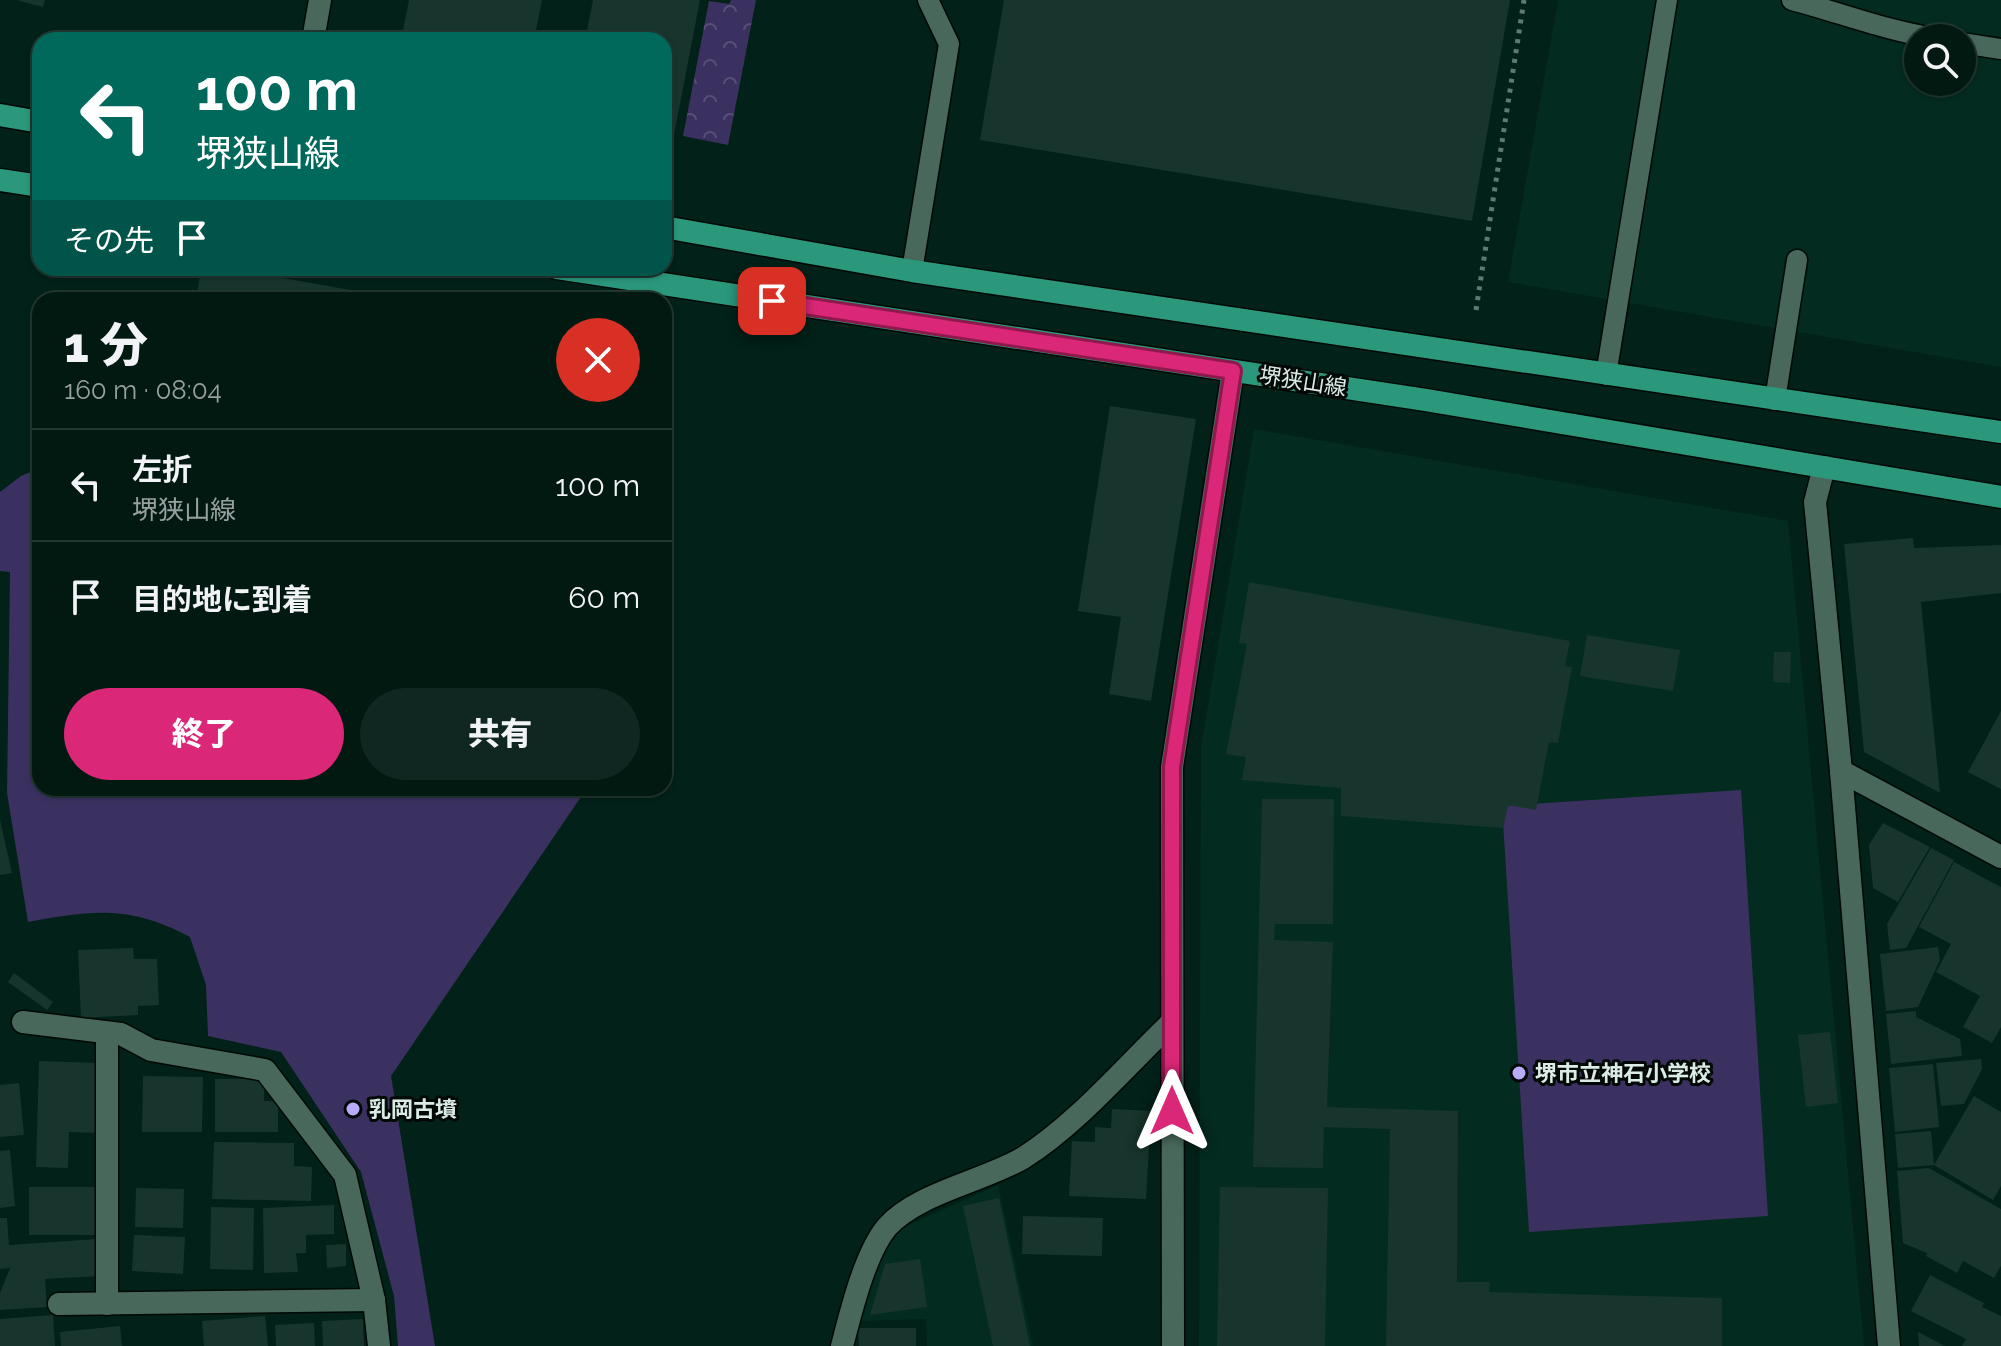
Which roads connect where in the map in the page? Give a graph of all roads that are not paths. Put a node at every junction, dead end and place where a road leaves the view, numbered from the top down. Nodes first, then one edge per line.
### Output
1 (320, 0) edge
2 (928, 0) edge
3 (1667, 0) edge
4 (1792, 0) edge
5 (314, 32) edge
6 (1904, 33) edge
7 (1976, 45) edge
8 (2001, 49) edge
9 (0, 115) edge
10 (32, 121) edge
11 (0, 180) edge
12 (32, 185) edge
13 (672, 228) edge
14 (1797, 260) dead end
15 (912, 271) junction
16 (610, 276) edge
17 (1233, 371) junction
18 (1606, 375) junction
19 (1775, 400) junction
20 (2001, 432) edge
21 (1824, 467) junction
22 (2001, 497) edge
23 (1841, 771) junction
24 (2001, 857) edge
25 (23, 1022) dead end
26 (1171, 1023) junction
27 (107, 1035) junction
28 (374, 1300) junction
29 (59, 1304) dead end
30 (107, 1304) junction
31 (379, 1346) edge
32 (842, 1346) edge
33 (1173, 1346) edge
34 (1889, 1346) edge

1 - 5 street
2 - 15 lane
3 - 18 lane
4 - 6 lane
7 - 8 lane
9 - 10 main road
11 - 12 main road
13 - 15 main road
14 - 19 lane
15 - 18 main road
16 - 17 main road, 堺狭山線
17 - 21 main road, 堺狭山線
17 - 26 street
18 - 19 main road
19 - 20 main road
21 - 22 main road, 堺狭山線
21 - 23 street
23 - 24 street
23 - 34 street
25 - 27 street
26 - 32 street
26 - 33 street
27 - 28 street
27 - 30 street
28 - 30 street
28 - 31 street
29 - 30 street

